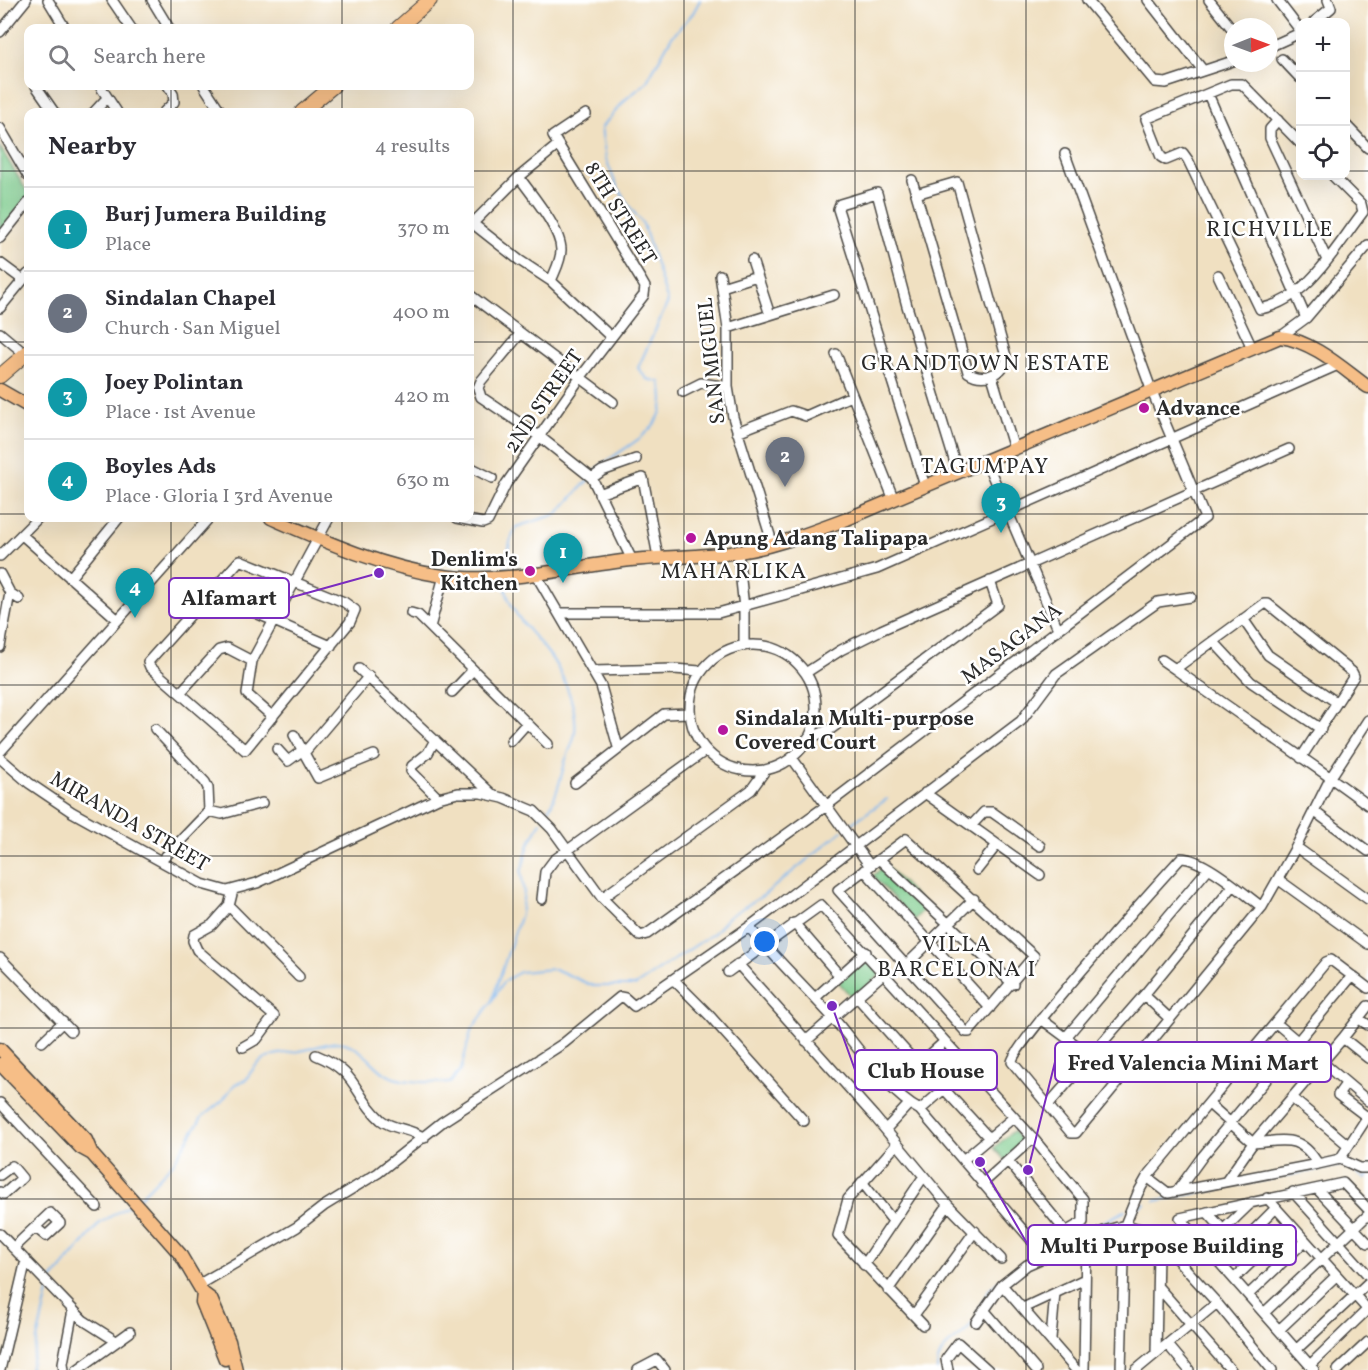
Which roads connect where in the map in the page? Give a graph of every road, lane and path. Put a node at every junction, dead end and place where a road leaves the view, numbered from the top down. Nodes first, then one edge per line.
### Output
1 (26, 0) edge
2 (48, 0) edge
3 (112, 0) edge
4 (152, 0) edge
5 (430, 0) edge
6 (1087, 0) edge
7 (1148, 0) edge
8 (1209, 0) edge
9 (1276, 0) edge
10 (1328, 0) edge
11 (1319, 18) edge
12 (1224, 19) edge
13 (63, 24) edge
14 (127, 24) edge
15 (167, 24) edge
16 (403, 24) edge
17 (1296, 27) edge
18 (0, 32) edge
19 (1296, 34) edge
20 (1278, 43) edge
21 (1282, 59) dead end
22 (1224, 63) edge
23 (1202, 69) junction
24 (1296, 74) edge
25 (39, 90) edge
26 (102, 90) edge
27 (171, 90) edge
28 (207, 90) edge
29 (328, 90) edge
30 (1208, 94) junction
31 (107, 98) junction
32 (51, 108) edge
33 (98, 108) edge
34 (114, 108) edge
35 (168, 108) edge
36 (218, 108) edge
37 (307, 108) edge
38 (586, 114) dead end
39 (1278, 120) junction
40 (1348, 126) edge
41 (0, 128) edge
42 (1296, 139) edge
43 (558, 145) junction
44 (1368, 148) edge
45 (1065, 154) dead end
46 (24, 169) edge
47 (519, 177) junction
48 (912, 180) dead end
49 (1337, 180) edge
50 (916, 194) junction
51 (24, 208) edge
52 (474, 221) edge
53 (474, 226) edge
54 (0, 238) edge
55 (1368, 245) edge
56 (752, 260) dead end
57 (1327, 260) junction
58 (0, 263) edge
59 (720, 275) dead end
60 (1218, 275) dead end
61 (24, 276) edge
62 (758, 276) junction
63 (24, 279) edge
64 (551, 281) junction
65 (722, 287) junction
66 (1296, 294) junction
67 (834, 295) dead end
68 (474, 298) edge
69 (0, 308) edge
70 (770, 315) junction
71 (1306, 318) junction
72 (728, 328) junction
73 (0, 333) edge
74 (521, 333) junction
75 (1280, 336) junction
76 (611, 337) junction
77 (1252, 348) junction
78 (24, 351) edge
79 (836, 354) dead end
80 (24, 356) edge
81 (1338, 365) junction
82 (0, 376) edge
83 (992, 376) junction
84 (580, 378) junction
85 (0, 384) edge
86 (729, 387) junction
87 (1368, 387) edge
88 (1151, 389) junction
89 (0, 390) edge
90 (683, 392) dead end
91 (851, 396) junction
92 (24, 397) edge
93 (613, 402) dead end
94 (24, 404) edge
95 (737, 432) junction
96 (539, 436) junction
97 (1172, 439) junction
98 (1289, 448) dead end
99 (1014, 449) junction
100 (636, 459) dead end
101 (986, 461) junction
102 (474, 469) edge
103 (958, 473) junction
104 (589, 476) junction
105 (492, 478) dead end
106 (925, 486) junction
107 (1195, 492) junction
108 (599, 494) junction
109 (894, 500) junction
110 (1006, 513) junction
111 (474, 521) edge
112 (34, 522) edge
113 (116, 522) edge
114 (205, 522) edge
115 (280, 522) edge
116 (327, 522) edge
117 (22, 536) junction
118 (319, 539) junction
119 (773, 545) junction
120 (738, 552) junction
121 (0, 556) edge
122 (658, 557) junction
123 (632, 560) junction
124 (1029, 563) junction
125 (535, 573) junction
126 (0, 574) edge
127 (444, 576) junction
128 (70, 579) junction
129 (990, 581) junction
130 (297, 582) junction
131 (10, 593) junction
132 (210, 593) junction
133 (1191, 597) dead end
134 (19, 600) dead end
135 (744, 608) junction
136 (411, 613) dead end
137 (560, 614) junction
138 (1243, 619) junction
139 (118, 620) junction
140 (272, 621) junction
141 (430, 627) junction
142 (1058, 629) junction
143 (1213, 641) junction
144 (331, 646) junction
145 (744, 646) junction
146 (0, 647) edge
147 (1162, 660) dead end
148 (252, 662) junction
149 (360, 669) dead end
150 (1175, 669) junction
151 (472, 671) junction
152 (593, 671) junction
153 (700, 671) junction
154 (807, 672) junction
155 (369, 676) junction
156 (180, 693) junction
157 (452, 693) dead end
158 (1336, 702) junction
159 (689, 713) junction
160 (273, 717) junction
161 (1368, 720) edge
162 (527, 723) junction
163 (155, 729) dead end
164 (1321, 729) junction
165 (294, 735) dead end
166 (435, 740) junction
167 (807, 740) junction
168 (511, 741) dead end
169 (548, 744) dead end
170 (618, 747) junction
171 (277, 749) dead end
172 (705, 751) junction
173 (0, 752) edge
174 (303, 752) junction
175 (374, 754) dead end
176 (0, 758) edge
177 (792, 758) junction
178 (1301, 758) junction
179 (764, 772) junction
180 (1331, 777) junction
181 (575, 783) dead end
182 (1368, 790) edge
183 (925, 793) junction
184 (493, 795) junction
185 (438, 798) junction
186 (1365, 802) edge
187 (262, 803) dead end
188 (826, 806) junction
189 (209, 812) junction
190 (1315, 812) junction
191 (971, 826) junction
192 (856, 846) junction
193 (996, 846) junction
194 (1040, 846) dead end
195 (1296, 847) junction
196 (567, 850) junction
197 (1368, 851) edge
198 (879, 859) junction
199 (161, 861) junction
200 (867, 868) junction
201 (1208, 869) junction
202 (977, 870) dead end
203 (1040, 875) dead end
204 (1279, 879) junction
205 (1233, 886) junction
206 (233, 890) junction
207 (838, 890) junction
208 (828, 896) dead end
209 (603, 898) junction
210 (542, 899) dead end
211 (974, 899) junction
212 (1368, 899) edge
213 (229, 906) junction
214 (1262, 907) junction
215 (794, 923) junction
216 (949, 925) junction
217 (749, 927) junction
218 (931, 942) junction
219 (1368, 944) edge
220 (764, 945) junction
221 (866, 952) junction
222 (0, 958) edge
223 (738, 964) junction
224 (905, 966) junction
225 (729, 972) dead end
226 (884, 973) junction
227 (839, 975) junction
228 (1352, 976) junction
229 (299, 977) dead end
230 (674, 980) junction
231 (1013, 984) junction
232 (1368, 988) edge
233 (1144, 995) junction
234 (857, 997) junction
235 (815, 998) junction
236 (1368, 1006) edge
237 (990, 1008) junction
238 (832, 1018) junction
239 (1358, 1018) junction
240 (1041, 1019) junction
241 (1170, 1019) junction
242 (63, 1023) junction
243 (1276, 1023) junction
244 (1368, 1025) edge
245 (71, 1031) dead end
246 (1067, 1036) junction
247 (1343, 1038) junction
248 (806, 1041) junction
249 (42, 1042) dead end
250 (944, 1042) junction
251 (1299, 1042) junction
252 (243, 1047) dead end
253 (0, 1049) edge
254 (316, 1054) dead end
255 (1091, 1056) junction
256 (1368, 1059) edge
257 (1322, 1062) junction
258 (0, 1064) edge
259 (918, 1065) junction
260 (969, 1067) junction
261 (1346, 1084) junction
262 (893, 1088) junction
263 (944, 1088) junction
264 (1292, 1098) junction
265 (1368, 1101) edge
266 (0, 1103) edge
267 (909, 1104) junction
268 (1209, 1104) junction
269 (1048, 1105) junction
270 (920, 1110) junction
271 (1014, 1116) junction
272 (1368, 1117) edge
273 (804, 1121) dead end
274 (1230, 1124) junction
275 (886, 1129) junction
276 (424, 1138) junction
277 (989, 1138) junction
278 (1033, 1138) junction
279 (1253, 1143) junction
280 (897, 1144) junction
281 (1348, 1145) junction
282 (92, 1154) junction
283 (1340, 1159) junction
284 (963, 1160) junction
285 (1008, 1161) junction
286 (1318, 1164) junction
287 (1368, 1168) edge
288 (0, 1175) edge
289 (924, 1176) junction
290 (1146, 1177) junction
291 (1227, 1180) junction
292 (862, 1182) junction
293 (982, 1184) junction
294 (1317, 1189) junction
295 (1178, 1190) junction
296 (0, 1192) edge
297 (1293, 1192) junction
298 (1267, 1198) junction
299 (1252, 1202) junction
300 (948, 1205) junction
301 (97, 1207) dead end
302 (1276, 1208) junction
303 (1368, 1209) edge
304 (1207, 1212) junction
305 (1368, 1215) edge
306 (893, 1221) junction
307 (1125, 1225) junction
308 (1290, 1225) junction
309 (35, 1227) junction
310 (1354, 1228) junction
311 (1224, 1229) junction
312 (975, 1231) junction
313 (1067, 1233) junction
314 (0, 1234) edge
315 (1086, 1240) junction
316 (1305, 1241) junction
317 (1163, 1243) junction
318 (1338, 1244) junction
319 (1368, 1244) edge
320 (1238, 1246) junction
321 (13, 1248) junction
322 (1001, 1259) dead end
323 (26, 1260) junction
324 (1322, 1260) junction
325 (1221, 1263) junction
326 (864, 1265) junction
327 (1368, 1275) edge
328 (1336, 1276) junction
329 (1235, 1278) junction
330 (1085, 1279) junction
331 (1368, 1283) edge
332 (1002, 1285) junction
333 (1158, 1287) junction
334 (200, 1289) junction
335 (888, 1290) junction
336 (1054, 1293) junction
337 (1249, 1294) junction
338 (1354, 1296) junction
339 (1217, 1303) junction
340 (1023, 1308) junction
341 (73, 1310) junction
342 (984, 1310) junction
343 (1368, 1310) edge
344 (1265, 1312) junction
345 (914, 1315) junction
346 (976, 1322) dead end
347 (1192, 1323) junction
348 (923, 1325) dead end
349 (1280, 1329) junction
350 (130, 1332) dead end
351 (4, 1335) edge
352 (1052, 1339) junction
353 (116, 1341) junction
354 (1368, 1342) edge
355 (1167, 1345) junction
356 (1297, 1350) junction
357 (1156, 1353) junction
358 (1149, 1366) edge
359 (1312, 1368) edge
360 (0, 1370) edge
361 (64, 1370) edge
362 (77, 1370) edge
363 (227, 1370) edge
364 (236, 1370) edge
365 (638, 1370) edge
366 (665, 1370) edge
367 (948, 1370) edge
368 (988, 1370) edge
369 (1036, 1370) edge
370 (1076, 1370) edge
371 (1084, 1370) edge
372 (1121, 1370) edge
373 (1136, 1370) edge
374 (1189, 1370) edge
375 (1231, 1370) edge
376 (1272, 1370) edge
377 (1338, 1370) edge

1 - 18 street
2 - 13 street
3 - 14 street
4 - 15 street
5 - 16 highway
6 - 23 street
7 - 23 street
8 - 12 street
9 - 17 street
10 - 11 street
19 - 20 street
21 - 24 street
22 - 23 street
25 - 32 street
26 - 31 street
27 - 35 street
28 - 36 street
29 - 37 highway
30 - 39 street
30 - 66 street
30 - 66 street
31 - 33 street
31 - 34 street
38 - 43 street, 8TH STREET
39 - 42 street
39 - 57 street
40 - 44 street
41 - 46 street
43 - 47 street
43 - 76 street, 8TH STREET
45 - 88 street
47 - 52 street
47 - 64 street
48 - 50 street
49 - 57 street
50 - 83 street
50 - 83 street
51 - 54 street
53 - 64 street
55 - 71 street
56 - 62 street
57 - 66 street
58 - 61 street
59 - 65 street, SAN MIGUEL
60 - 77 street
62 - 65 street
62 - 70 street
63 - 69 street
64 - 76 street
65 - 72 street, SAN MIGUEL
66 - 71 street
67 - 70 street
68 - 74 street
70 - 72 street
71 - 75 street
72 - 86 street, SAN MIGUEL
73 - 78 street
74 - 84 street
74 - 96 street
75 - 77 main road
75 - 81 main road
76 - 84 street, 2ND STREET
77 - 88 main road
79 - 91 street
80 - 82 highway
81 - 87 main road
81 - 97 street
83 - 99 street
84 - 93 street
84 - 96 street, 2ND STREET
85 - 92 main road
86 - 90 street
86 - 95 street, SAN MIGUEL
88 - 97 street
88 - 99 main road
89 - 94 main road
91 - 95 street
91 - 109 street
95 - 119 street, SAN MIGUEL
96 - 104 street
96 - 111 street, 2ND STREET
97 - 107 street
97 - 110 street
98 - 107 street
99 - 101 main road
100 - 104 street
101 - 103 main road
101 - 110 street
102 - 105 street
103 - 106 main road
103 - 106 street
104 - 108 street
106 - 109 main road
107 - 124 street
107 - 142 street, MASAGANA
108 - 122 street
108 - 123 street
109 - 119 main road
110 - 124 street
110 - 135 street
112 - 117 street
113 - 128 street
114 - 139 street
115 - 118 main road
116 - 118 street
117 - 121 street
117 - 128 street
118 - 127 main road
118 - 130 street
119 - 120 main road
120 - 122 main road
120 - 135 street
122 - 123 main road
123 - 125 main road
124 - 129 street
124 - 142 street
125 - 127 main road
125 - 137 street
126 - 131 street
127 - 141 street
128 - 139 street
129 - 154 street
129 - 167 street
130 - 132 street
130 - 140 street
130 - 144 street
131 - 134 street
131 - 146 street
132 - 140 street
132 - 156 street
133 - 183 street
135 - 137 street
135 - 145 street
136 - 141 street
137 - 152 street
138 - 143 street
138 - 158 street
138 - 158 street
139 - 173 street
140 - 144 street
140 - 148 street
141 - 151 street
142 - 188 street, MASAGANA
143 - 150 street
143 - 164 street
144 - 160 street
145 - 153 street
145 - 154 street
147 - 150 street
148 - 156 street
148 - 160 street
149 - 155 street
150 - 178 street
151 - 157 street
151 - 162 street
152 - 153 street
152 - 170 street
153 - 159 street
154 - 167 street
155 - 166 street
155 - 174 street
156 - 160 street
158 - 164 street
159 - 170 street
159 - 172 street
161 - 180 street
162 - 168 street
162 - 169 street
163 - 189 street
164 - 178 street
165 - 174 street
166 - 184 street
166 - 185 street
167 - 177 street
170 - 181 street
171 - 174 street
172 - 179 street
172 - 196 street
174 - 175 street
176 - 199 street, MIRANDA STREET
177 - 179 street
177 - 188 street
178 - 180 street
179 - 209 street
180 - 186 street
180 - 190 street
182 - 186 street
183 - 191 street
183 - 192 street
184 - 185 street, MIRANDA STREET
184 - 196 street
185 - 206 street, MIRANDA STREET
187 - 189 street
188 - 192 street
188 - 209 street, MASAGANA
189 - 199 street
190 - 195 street
190 - 197 street
191 - 193 street
191 - 194 street
192 - 200 street
192 - 217 street
193 - 202 street
193 - 203 street
195 - 204 street
195 - 212 street
196 - 209 street
196 - 210 street
198 - 200 street
198 - 211 street
198 - 216 street
199 - 206 street, MIRANDA STREET
200 - 207 street
200 - 218 street
201 - 205 street
201 - 240 street
201 - 246 street
204 - 214 street
204 - 219 street
205 - 214 street
205 - 233 street
206 - 213 street
207 - 208 street
207 - 224 street
211 - 216 street
211 - 231 street
213 - 229 street
213 - 252 street
214 - 241 street
215 - 220 street
215 - 221 street
215 - 227 street
216 - 218 street
216 - 231 street
217 - 220 street
217 - 230 street
218 - 224 street
218 - 237 street
220 - 223 street
220 - 235 street
221 - 226 street
221 - 227 street
222 - 242 street
223 - 225 street
223 - 248 street
224 - 237 street
226 - 234 street
226 - 250 street
227 - 235 street
228 - 232 street
228 - 243 street
228 - 251 street
230 - 273 street
230 - 276 street
231 - 237 street
233 - 241 street
233 - 255 street
234 - 238 street
234 - 259 street
235 - 238 street
236 - 239 street
238 - 248 street
238 - 262 street
239 - 244 street
239 - 247 street
240 - 246 street
240 - 269 street
241 - 269 street
242 - 245 street
242 - 249 street
243 - 251 street
243 - 268 street
246 - 255 street
247 - 256 street
247 - 257 street
248 - 275 street
250 - 259 street
250 - 260 street
251 - 257 street
251 - 274 street
253 - 282 main road
254 - 276 street
255 - 269 street
257 - 261 street
257 - 264 street
258 - 282 main road
259 - 262 street
260 - 263 street
260 - 271 street
261 - 265 street
261 - 272 street
262 - 267 street
263 - 270 street
263 - 277 street
264 - 279 street
264 - 281 street
266 - 301 street
267 - 270 street
267 - 275 street
268 - 274 street
268 - 290 street
270 - 284 street
271 - 277 street
271 - 278 street
272 - 281 street
274 - 279 street
274 - 295 street
275 - 280 street
276 - 334 street
277 - 284 street
278 - 285 street
278 - 313 street
279 - 286 street
279 - 291 street
280 - 289 street
280 - 292 street
281 - 283 street
282 - 334 main road
283 - 286 street
283 - 287 street
284 - 293 street
285 - 293 street
285 - 313 street
286 - 291 street
288 - 296 street
289 - 300 street
289 - 306 street
290 - 295 street
290 - 307 street
291 - 295 street
292 - 306 street
292 - 326 street
293 - 313 street
294 - 297 street
294 - 303 street
294 - 310 street
297 - 298 street
297 - 318 street
298 - 299 street
298 - 302 street
299 - 304 street
299 - 311 street
300 - 312 street
300 - 335 street
302 - 308 street
302 - 320 street
304 - 311 street
304 - 325 street
305 - 310 street
306 - 326 street
307 - 315 street
307 - 317 street
307 - 372 street
308 - 316 street
308 - 329 street
309 - 309 street
309 - 321 street
310 - 318 street
310 - 319 street
311 - 320 street
312 - 322 street
312 - 345 street
314 - 321 street
315 - 330 street
315 - 332 street
316 - 324 street
316 - 337 street
317 - 333 street
317 - 339 street
318 - 324 street
318 - 327 street
320 - 325 street
321 - 323 street
323 - 341 street
323 - 351 street
324 - 328 street
324 - 344 street
325 - 329 street
326 - 335 street
328 - 338 street
328 - 349 street
329 - 337 street
330 - 336 street
330 - 371 street
331 - 338 street
332 - 340 street
332 - 342 street
333 - 347 street
333 - 357 street
334 - 363 main road
334 - 364 main road
335 - 345 street
336 - 340 street
336 - 352 street
337 - 344 street
338 - 343 street
338 - 356 street
339 - 347 street
339 - 376 street
340 - 352 street
341 - 353 street
341 - 361 street
342 - 346 street
342 - 369 street
343 - 359 street
344 - 349 street
345 - 348 street
347 - 355 street
347 - 375 street
349 - 356 street
350 - 353 street
351 - 360 street
352 - 370 street
353 - 362 street
354 - 377 street
355 - 357 street
355 - 374 street
356 - 359 street
357 - 358 street
358 - 373 street
365 - 366 street
367 - 368 street

